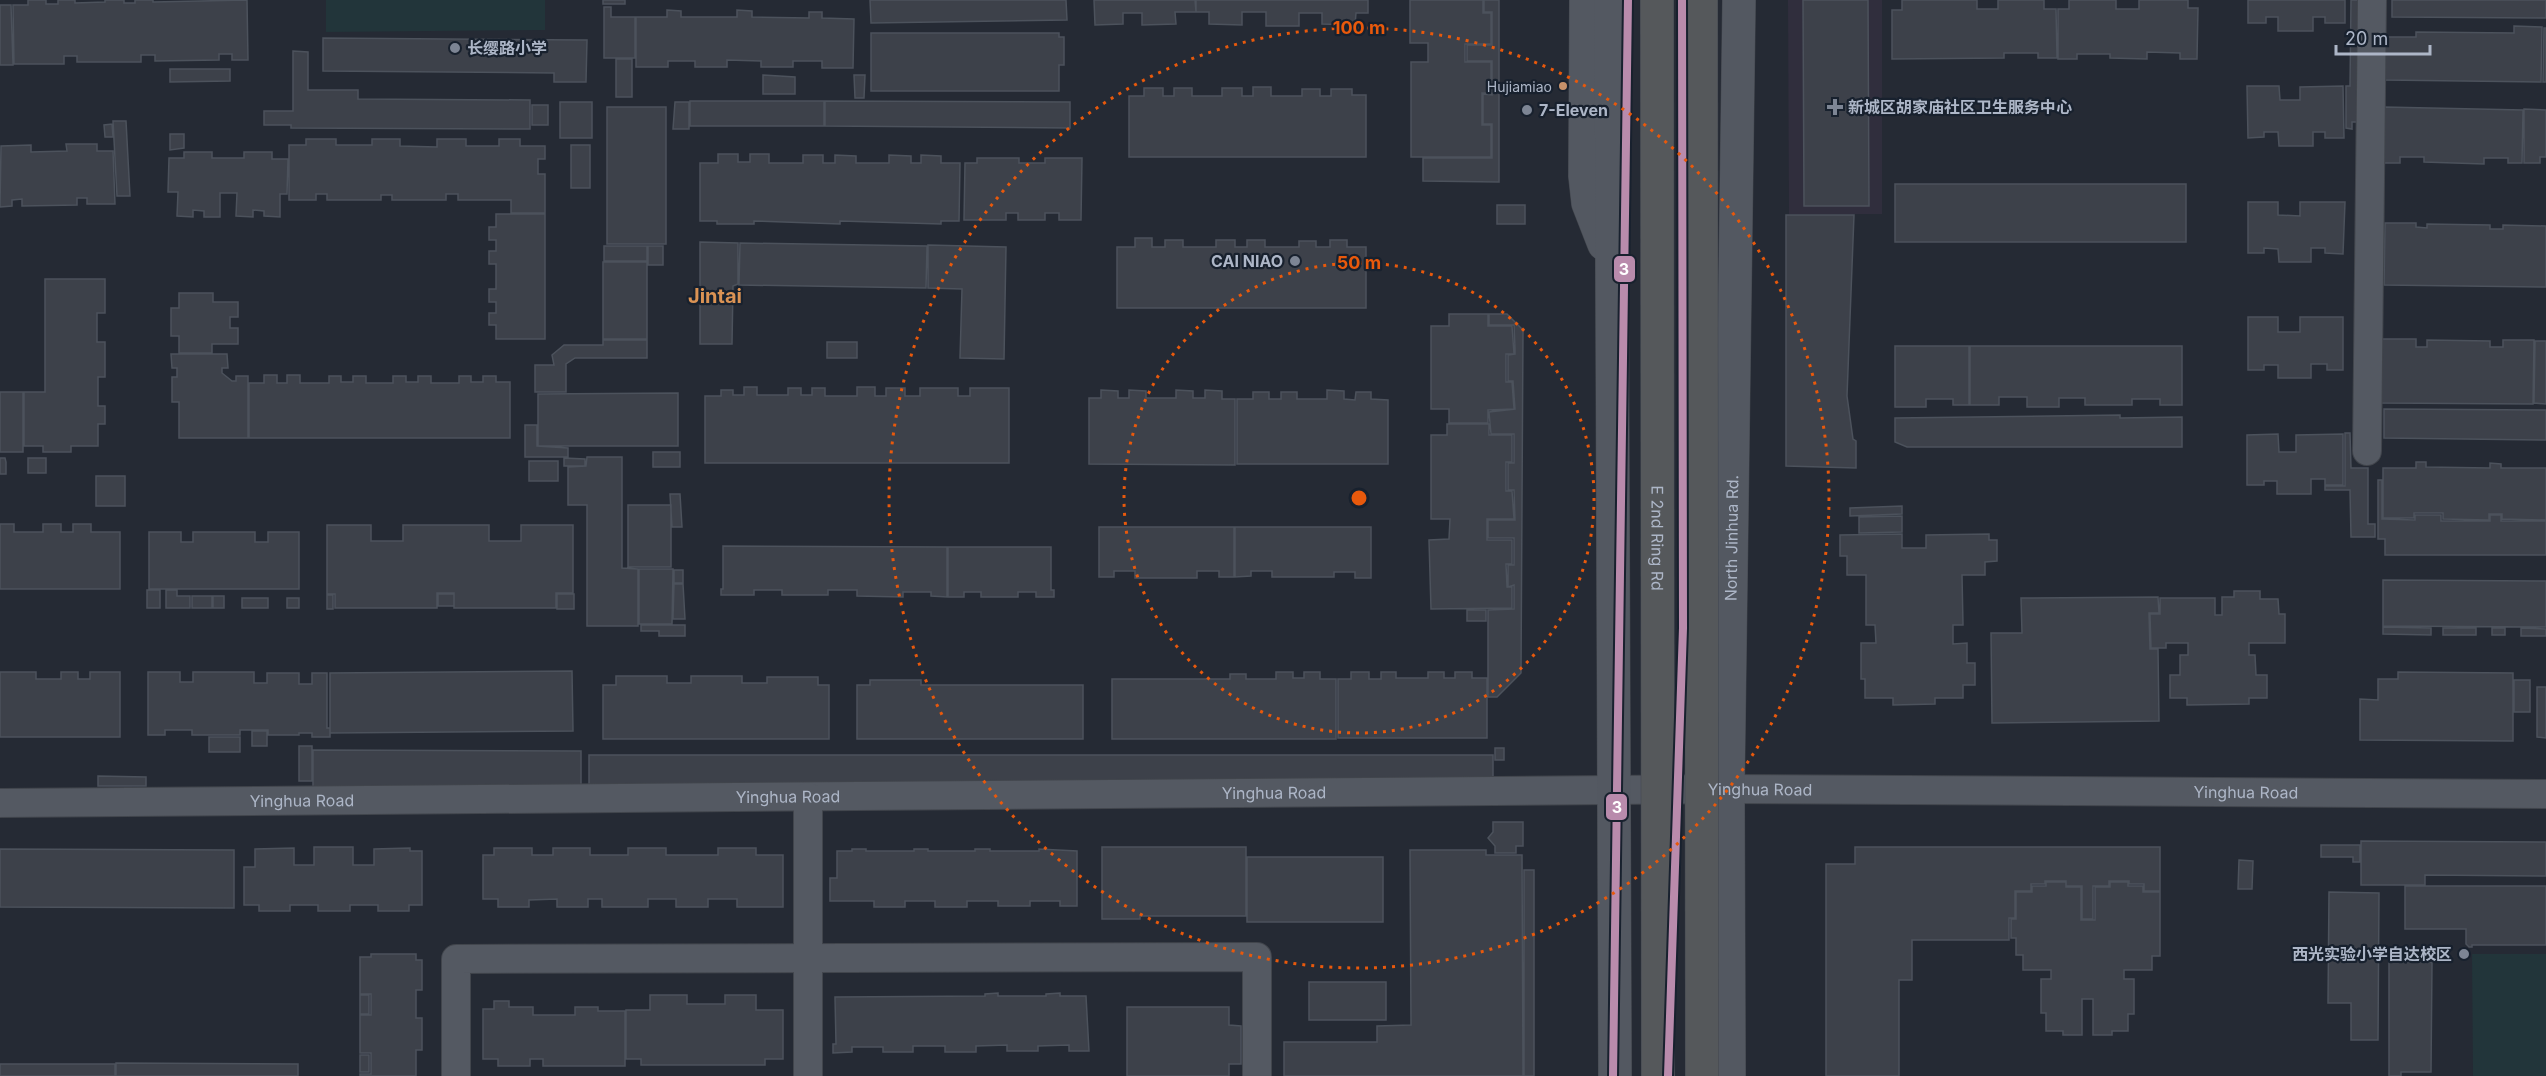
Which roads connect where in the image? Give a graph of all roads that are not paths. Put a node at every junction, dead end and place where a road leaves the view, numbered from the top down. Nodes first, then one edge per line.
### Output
1 (1586, 0) edge
2 (1611, 0) edge
3 (1657, 0) edge
4 (1701, 0) edge
5 (1739, 0) edge
6 (2373, 0) edge
7 (1612, 291) junction
8 (2367, 452) dead end
9 (1728, 789) junction
10 (1615, 791) junction
11 (2546, 794) edge
12 (808, 797) junction
13 (0, 803) edge
14 (808, 957) junction
15 (456, 1076) edge
16 (808, 1076) edge
17 (1257, 1076) edge
18 (1615, 1076) edge
19 (1658, 1076) edge
20 (1702, 1076) edge
21 (1729, 1076) edge

1 - 7 main road
2 - 7 main road
3 - 19 highway, E 2nd Ring Rd, bridge
4 - 20 highway, bridge
5 - 9 main road, North Jinhua Rd.
6 - 8 street
7 - 10 main road
9 - 10 street, Yinghua Road
9 - 11 street, Yinghua Road
9 - 21 main road, North Jinhua Rd.
10 - 12 street, Yinghua Road
10 - 18 main road
12 - 13 street, Yinghua Road
12 - 14 street
14 - 15 street
14 - 16 street
14 - 17 street

